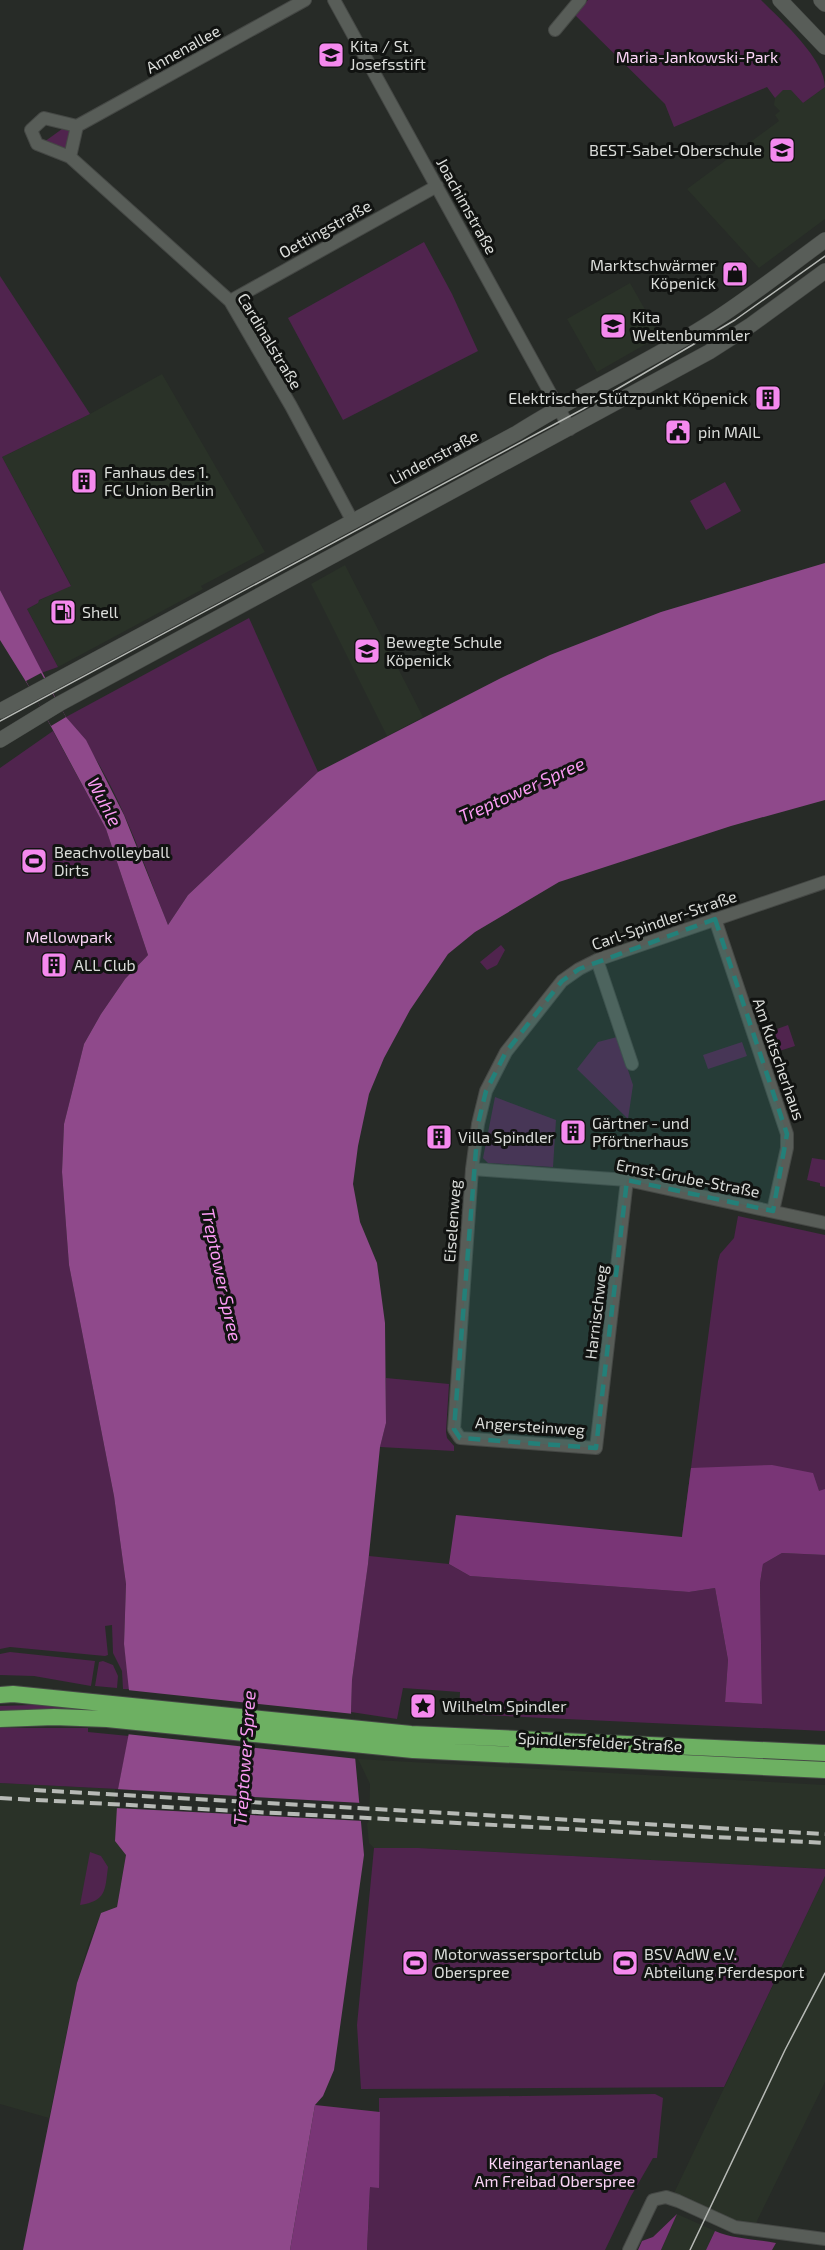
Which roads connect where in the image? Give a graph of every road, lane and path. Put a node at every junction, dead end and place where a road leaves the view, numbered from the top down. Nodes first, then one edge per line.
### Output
1 (305, 0) edge
2 (334, 0) edge
3 (580, 0) edge
4 (780, 0) edge
5 (821, 0) edge
6 (825, 4) edge
7 (555, 30) dead end
8 (825, 47) edge
9 (77, 126) junction
10 (70, 157) junction
11 (437, 186) junction
12 (825, 240) edge
13 (825, 271) edge
14 (230, 301) junction
15 (559, 407) junction
16 (570, 429) junction
17 (353, 522) junction
18 (0, 711) edge
19 (0, 740) edge
20 (825, 882) edge
21 (715, 919) junction
22 (597, 960) junction
23 (532, 1018) joint
24 (632, 1064) dead end
25 (472, 1169) junction
26 (627, 1180) junction
27 (773, 1211) junction
28 (825, 1223) edge
29 (460, 1438) joint
30 (596, 1448) joint
31 (0, 1695) edge
32 (108, 1711) junction
33 (0, 1719) edge
34 (375, 1739) junction
35 (825, 1753) edge
36 (825, 1770) edge
37 (825, 2239) edge
38 (629, 2250) edge

1 - 9 street, Annenallee
2 - 11 street, Joachimstraße
3 - 7 street
4 - 8 main road
5 - 6 main road
9 - 10 street
9 - 10 street
10 - 14 street, Cardinalstraße
11 - 14 street, Oettingstraße
11 - 15 street, Joachimstraße
12 - 15 main road, Lindenstraße
13 - 16 main road
14 - 17 street, Cardinalstraße
15 - 16 street, Joachimstraße
15 - 17 main road, Lindenstraße
16 - 19 main road
17 - 18 main road, Lindenstraße
20 - 21 street, Carl-Spindler-Straße
21 - 22 street, Carl-Spindler-Straße
21 - 27 street, Am Kutscherhaus
22 - 23 street, Carl-Spindler-Straße
22 - 24 street
23 - 25 street, Eiselenweg
25 - 26 street, Ernst-Grube-Straße
25 - 29 street, Eiselenweg
26 - 27 street, Ernst-Grube-Straße
26 - 30 street, Harnischweg
27 - 28 street, Ernst-Grube-Straße
29 - 30 street, Angersteinweg
31 - 32 highway
32 - 33 highway
32 - 34 highway
34 - 35 highway, Spindlersfelder Straße
34 - 36 highway, Spindlersfelder Straße
37 - 38 street

